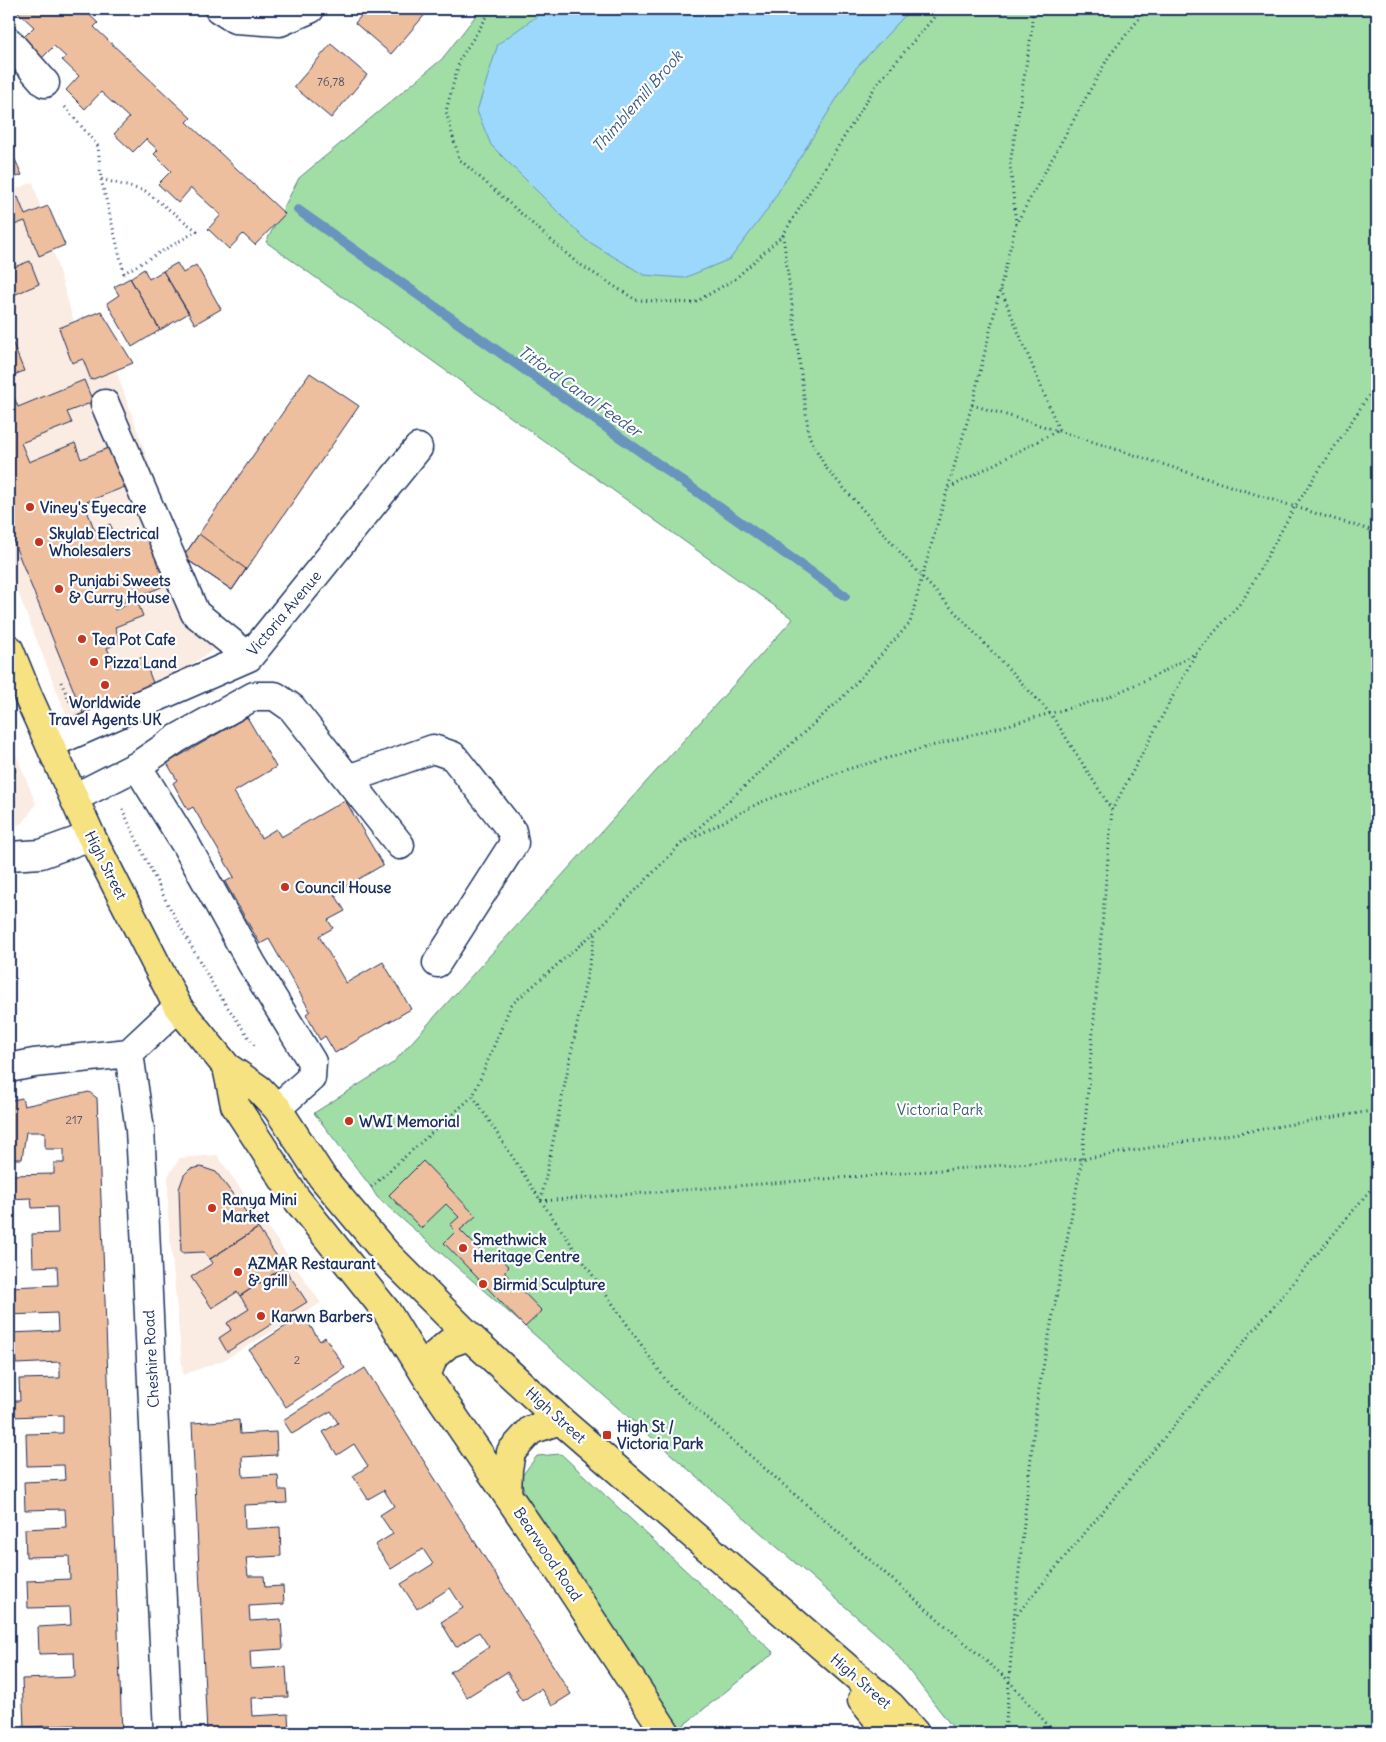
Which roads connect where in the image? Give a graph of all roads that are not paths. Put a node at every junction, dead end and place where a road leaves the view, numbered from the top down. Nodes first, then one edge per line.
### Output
1 (219, 9) edge
2 (310, 9) edge
3 (9, 42) edge
4 (45, 83) road end
5 (105, 404) dead end
6 (418, 448) dead end
7 (9, 649) edge
8 (249, 657) junction
9 (50, 744) junction
10 (137, 766) junction
11 (348, 779) junction
12 (74, 798) junction
13 (91, 836) junction
14 (400, 845) dead end
15 (9, 856) edge
16 (436, 963) dead end
17 (178, 1007) junction
18 (129, 1053) junction
19 (227, 1067) junction
20 (9, 1068) edge
21 (277, 1108) junction
22 (469, 1336) junction
23 (426, 1376) junction
24 (560, 1420) junction
25 (507, 1494) junction
26 (799, 1627) junction
27 (168, 1733) edge
28 (666, 1733) edge
29 (889, 1733) edge
30 (915, 1733) edge

1 - 2 street
3 - 4 street
5 - 8 street
6 - 8 street, Victoria Avenue
7 - 9 main road, High Street
8 - 9 street, Victoria Avenue
9 - 12 main road, High Street
10 - 11 street
10 - 12 street
10 - 21 street
11 - 14 street
11 - 16 street
12 - 13 main road, High Street
13 - 15 street
13 - 17 main road, High Street
17 - 18 street
17 - 19 main road, High Street
18 - 20 street
18 - 27 street, Cheshire Road
19 - 21 main road, High Street
19 - 23 main road, High Street
21 - 22 main road, High Street
22 - 23 main road
22 - 24 main road, High Street
23 - 25 main road, Bearwood Road
24 - 25 main road
24 - 26 main road, High Street
25 - 28 main road, Bearwood Road
26 - 29 main road
26 - 30 main road, High Street

